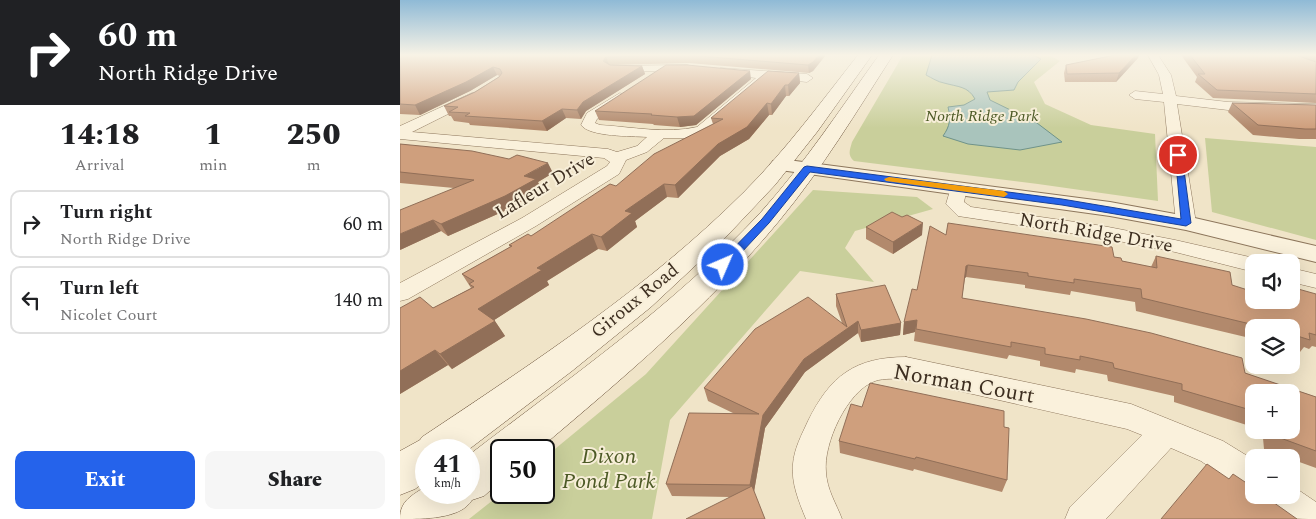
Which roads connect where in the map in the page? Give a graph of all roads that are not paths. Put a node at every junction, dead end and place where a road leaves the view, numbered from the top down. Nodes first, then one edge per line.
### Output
1 (647, 79) edge
2 (761, 79) edge
3 (849, 79) edge
4 (866, 79) edge
5 (1166, 79) edge
6 (486, 89) edge
7 (1136, 95) dead end
8 (1171, 100) junction
9 (1316, 108) edge
10 (400, 133) edge
11 (660, 134) junction
12 (616, 158) junction
13 (793, 167) junction
14 (958, 188) junction
15 (1186, 223) junction
16 (1316, 254) edge
17 (1245, 263) edge
18 (1300, 277) edge
19 (1316, 281) edge
20 (400, 292) edge
21 (1168, 431) junction
22 (451, 439) edge
23 (522, 439) edge
24 (415, 465) edge
25 (490, 465) edge
26 (480, 472) edge
27 (1245, 473) edge
28 (400, 475) edge
29 (438, 504) edge
30 (1290, 504) edge
31 (418, 519) edge
32 (825, 519) edge
33 (1082, 519) edge
34 (1311, 519) edge

1 - 11 street
2 - 11 street
3 - 13 main road, Giroux Road
4 - 13 main road, Giroux Road
5 - 8 street
6 - 10 street, Lafleur Drive
7 - 8 street
8 - 9 street
8 - 15 street
10 - 12 street, Lafleur Drive
11 - 12 street
12 - 20 street, Lafleur Drive
13 - 14 street, North Ridge Drive
13 - 22 main road, Giroux Road
13 - 23 main road, Giroux Road
14 - 15 street, North Ridge Drive
14 - 17 street, North Ridge Drive
15 - 16 street, North Ridge Drive
18 - 19 street
21 - 27 street, Norman Court
21 - 32 street, Norman Court
21 - 33 street
24 - 28 main road
25 - 26 main road
29 - 31 main road
30 - 34 street

